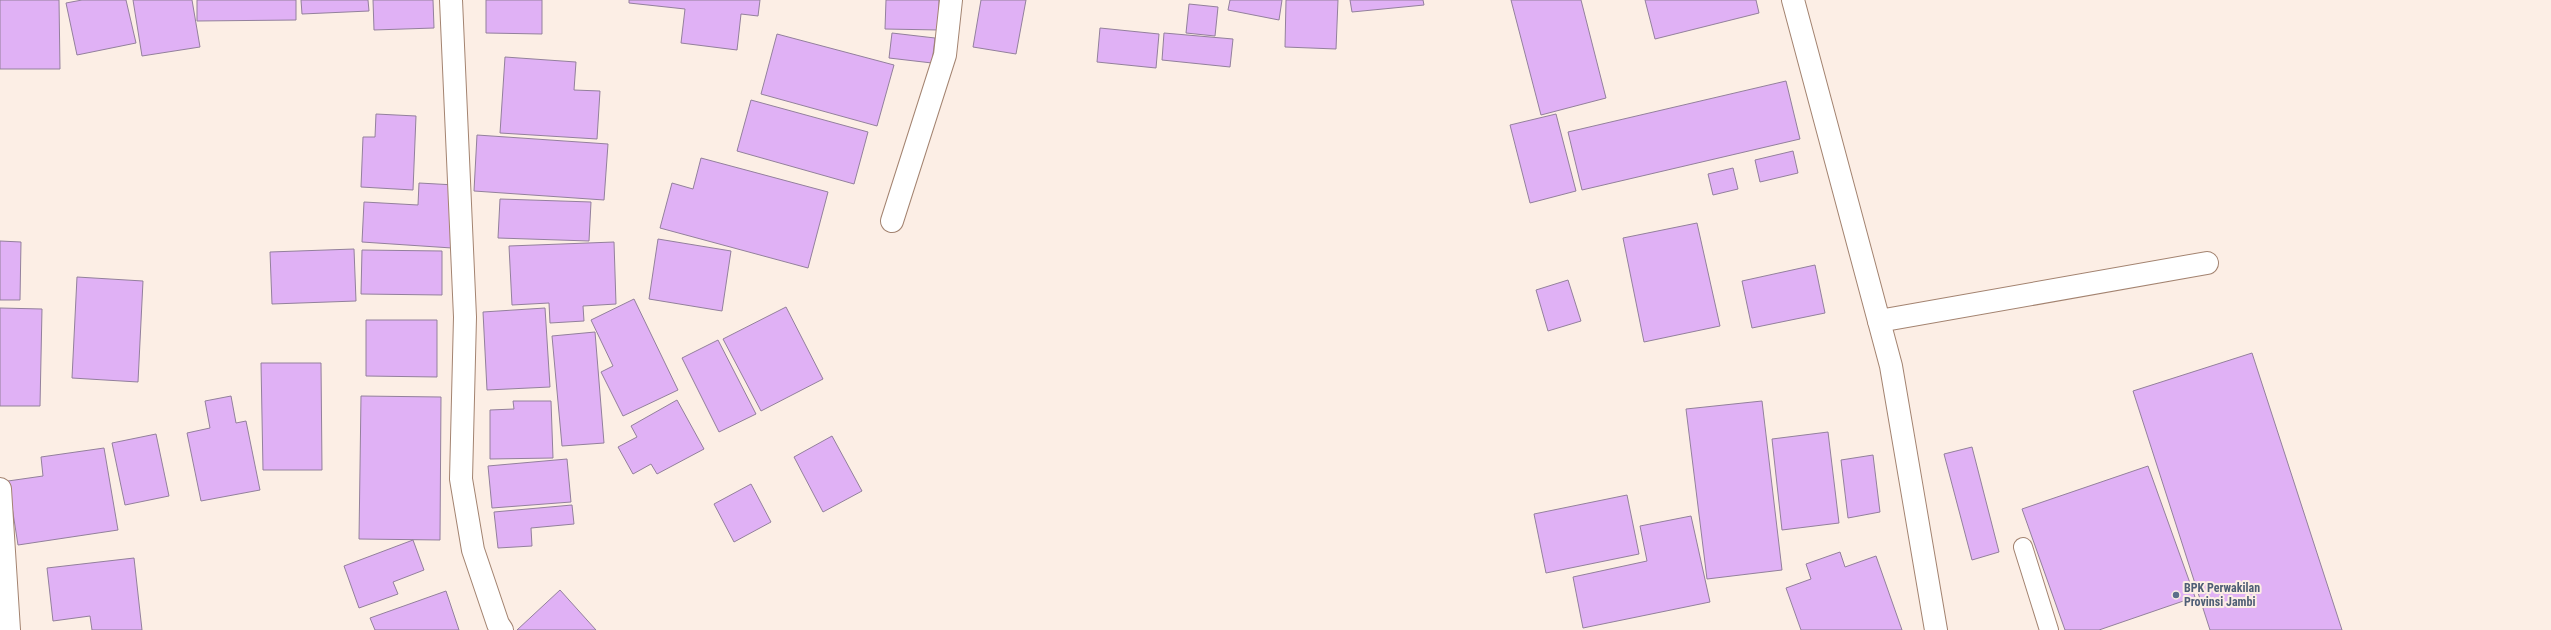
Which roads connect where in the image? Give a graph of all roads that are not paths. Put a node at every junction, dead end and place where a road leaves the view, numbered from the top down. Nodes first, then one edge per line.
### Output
1 (452, 0) edge
2 (951, 0) edge
3 (1793, 0) edge
4 (892, 221) dead end
5 (2207, 263) dead end
6 (1879, 321) junction
7 (0, 489) edge
8 (2023, 547) dead end
9 (9, 630) edge
10 (502, 630) edge
11 (1936, 630) edge
12 (2049, 630) edge

1 - 10 street
2 - 4 street
3 - 6 street
5 - 6 street
6 - 11 street
7 - 9 street
8 - 12 lane

